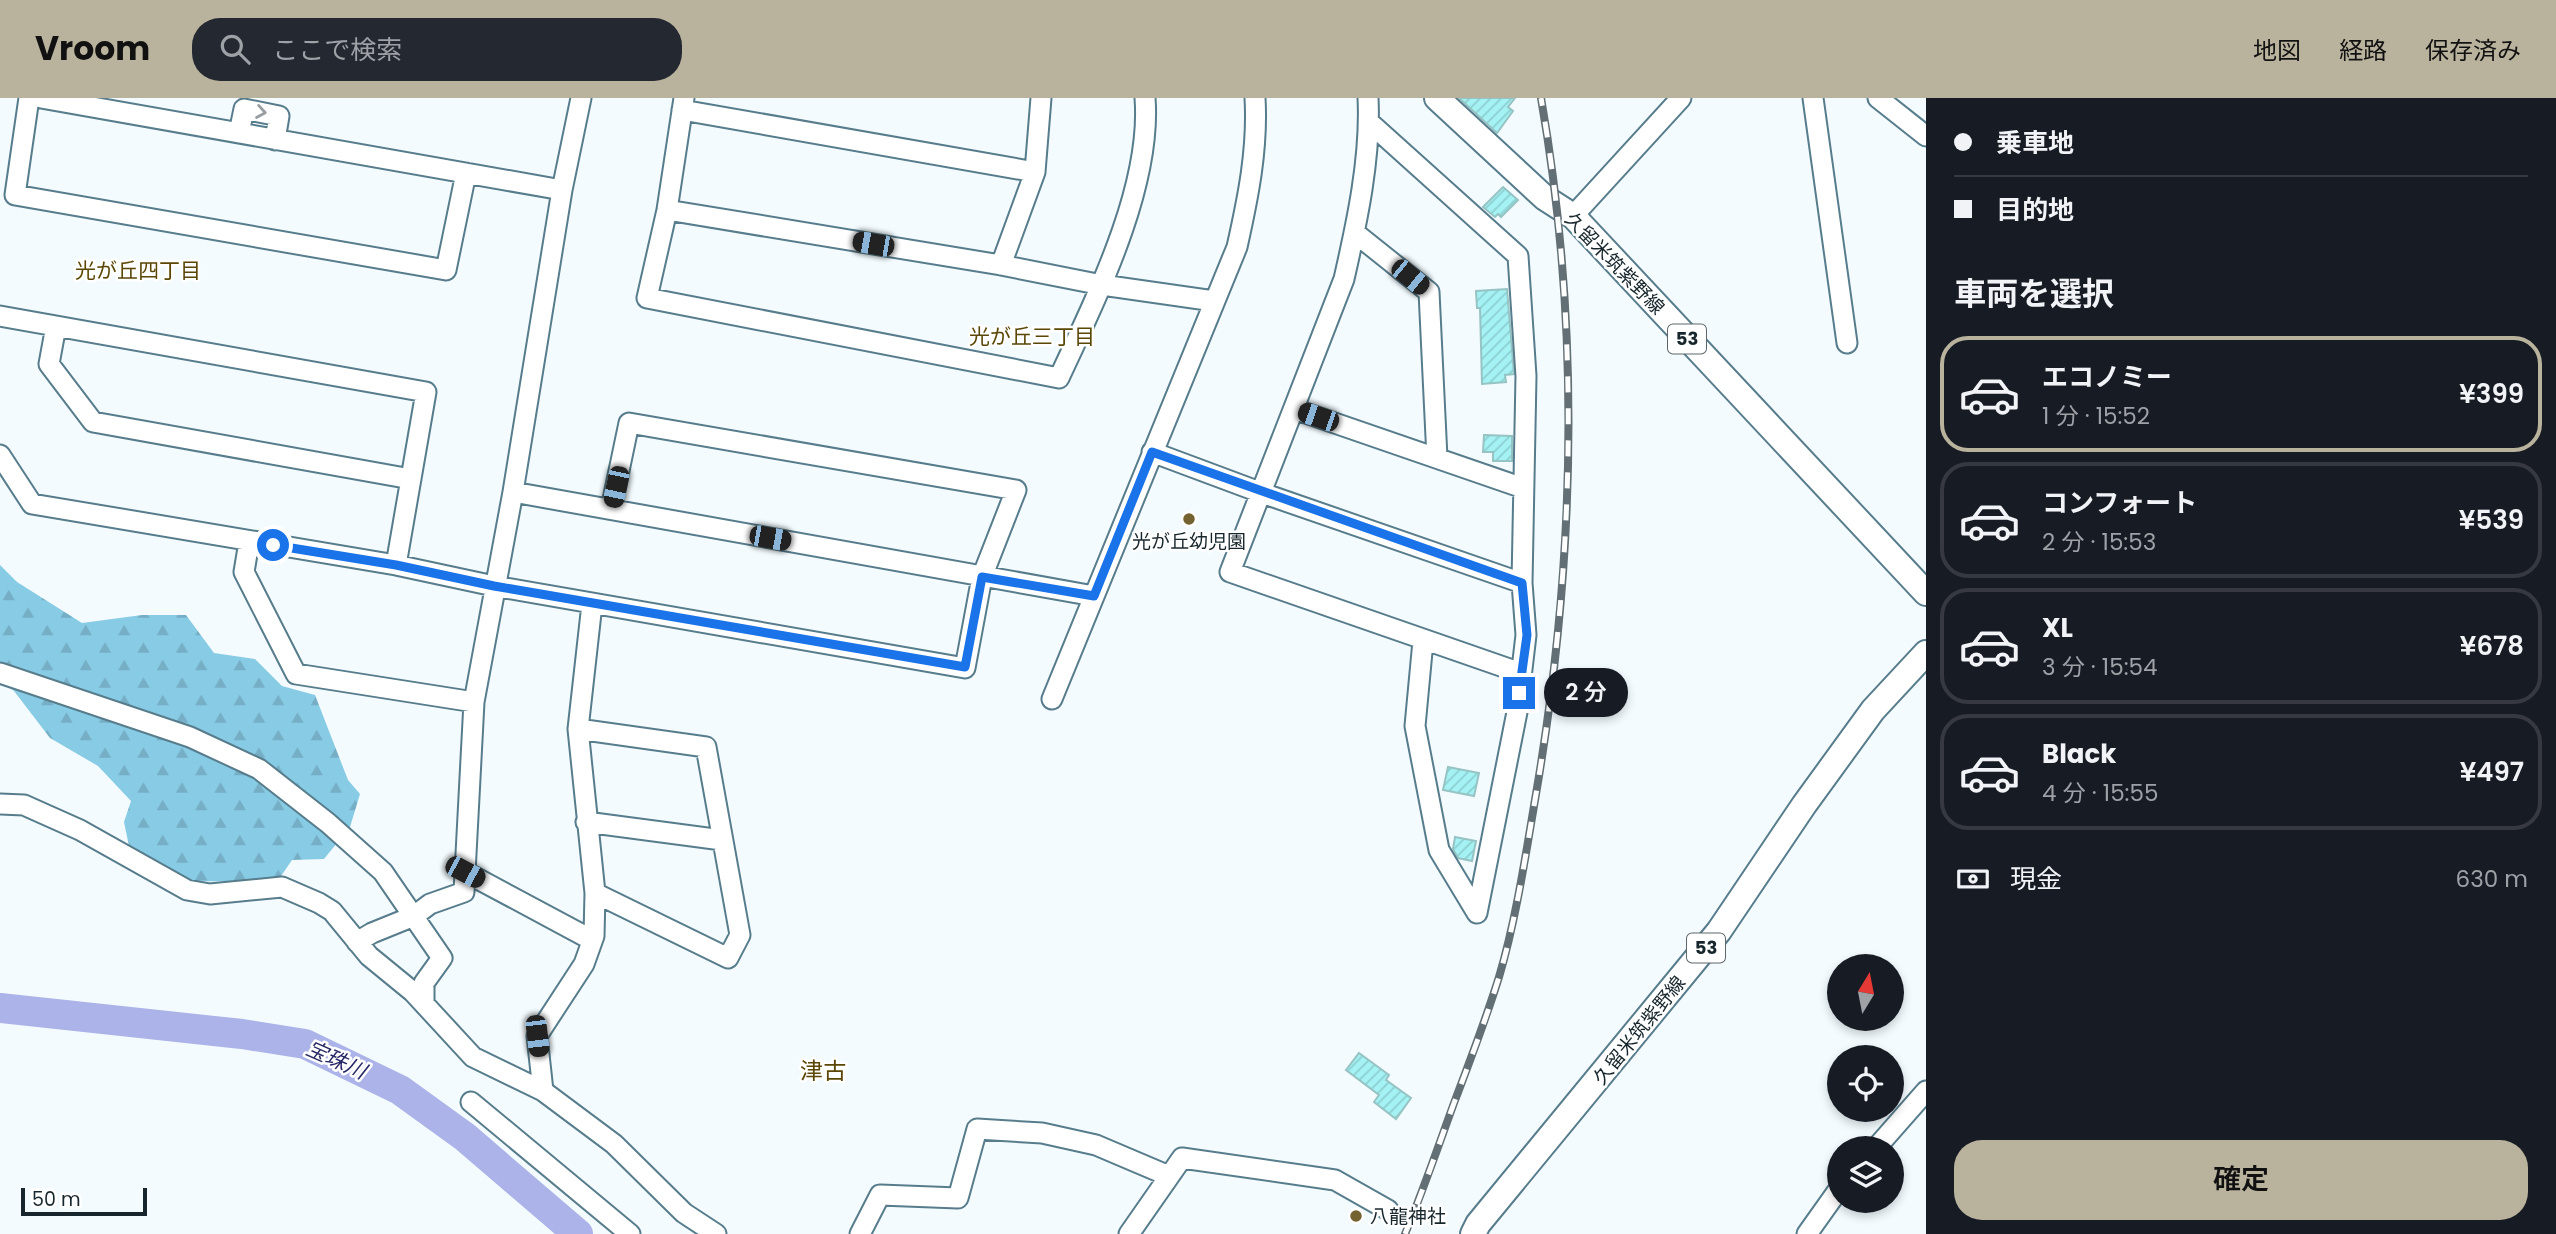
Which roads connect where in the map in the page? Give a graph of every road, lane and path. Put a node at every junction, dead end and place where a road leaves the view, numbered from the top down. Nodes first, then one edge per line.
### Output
1 (29, 98) edge
2 (41, 98) edge
3 (580, 98) edge
4 (1041, 98) edge
5 (1145, 98) edge
6 (1255, 98) edge
7 (1368, 98) edge
8 (1437, 98) edge
9 (1681, 98) edge
10 (1813, 98) edge
11 (1878, 98) edge
12 (683, 104) edge
13 (1369, 122) junction
14 (1926, 136) edge
15 (1035, 172) junction
16 (466, 173) junction
17 (562, 190) junction
18 (667, 209) junction
19 (1573, 216) junction
20 (1355, 233) junction
21 (1001, 265) junction
22 (1102, 285) junction
23 (1214, 301) junction
24 (0, 316) edge
25 (56, 326) junction
26 (1847, 343) dead end
27 (1294, 409) junction
28 (1152, 452) junction
29 (0, 455) edge
30 (1437, 458) junction
31 (411, 479) junction
32 (1523, 488) junction
33 (513, 492) junction
34 (1262, 493) junction
35 (611, 509) junction
36 (248, 541) junction
37 (396, 565) junction
38 (982, 577) junction
39 (1522, 583) junction
40 (494, 586) junction
41 (1926, 593) edge
42 (1094, 596) junction
43 (592, 604) junction
44 (1423, 641) junction
45 (1926, 653) edge
46 (0, 673) edge
47 (1521, 673) junction
48 (1052, 699) dead end
49 (474, 702) junction
50 (578, 729) junction
51 (0, 804) edge
52 (586, 822) junction
53 (722, 840) junction
54 (465, 872) junction
55 (594, 893) junction
56 (414, 916) junction
57 (592, 940) junction
58 (358, 942) junction
59 (424, 1004) junction
60 (543, 1091) junction
61 (1926, 1091) edge
62 (471, 1102) dead end
63 (1887, 1136) edge
64 (1169, 1176) junction
65 (1827, 1206) edge
66 (1388, 1210) dead end
67 (630, 1234) edge
68 (716, 1234) edge
69 (860, 1234) edge
70 (1129, 1234) edge
71 (1473, 1234) edge
72 (1807, 1234) edge

1 - 16 street
2 - 16 street
3 - 17 street
4 - 15 street
5 - 22 street
6 - 23 street
7 - 13 street
8 - 19 main road, 久留米筑紫野線 / 53
9 - 19 street
10 - 26 street
11 - 14 street
12 - 15 street
12 - 18 street
13 - 20 street
13 - 32 street
15 - 21 street
16 - 17 street
17 - 33 street
18 - 21 street
18 - 22 street
19 - 41 main road, 久留米筑紫野線 / 53
20 - 27 street
20 - 30 street
21 - 22 street
22 - 23 street
23 - 28 street
24 - 25 street
25 - 31 street
25 - 31 street
27 - 30 street
27 - 34 street
28 - 34 street
28 - 42 street
29 - 36 street
30 - 32 street
31 - 37 street
32 - 39 street
33 - 35 street
33 - 40 street
34 - 39 street
34 - 44 street
35 - 38 street
35 - 38 street
36 - 37 street
36 - 49 street
37 - 40 street
38 - 42 street
38 - 43 street
39 - 47 street
40 - 43 street
40 - 49 street
42 - 48 street
43 - 50 street
44 - 47 street
44 - 47 street
45 - 71 main road, 久留米筑紫野線 / 53
46 - 56 street
49 - 54 street
50 - 52 street
50 - 53 street
51 - 58 street
52 - 53 street
52 - 55 street
53 - 55 street
54 - 56 street
54 - 57 street
55 - 57 street
56 - 58 street
56 - 59 street
57 - 60 street
58 - 59 street
59 - 60 street
60 - 68 street
61 - 63 street
62 - 67 street
64 - 66 street
64 - 69 street
64 - 70 street
65 - 72 street

